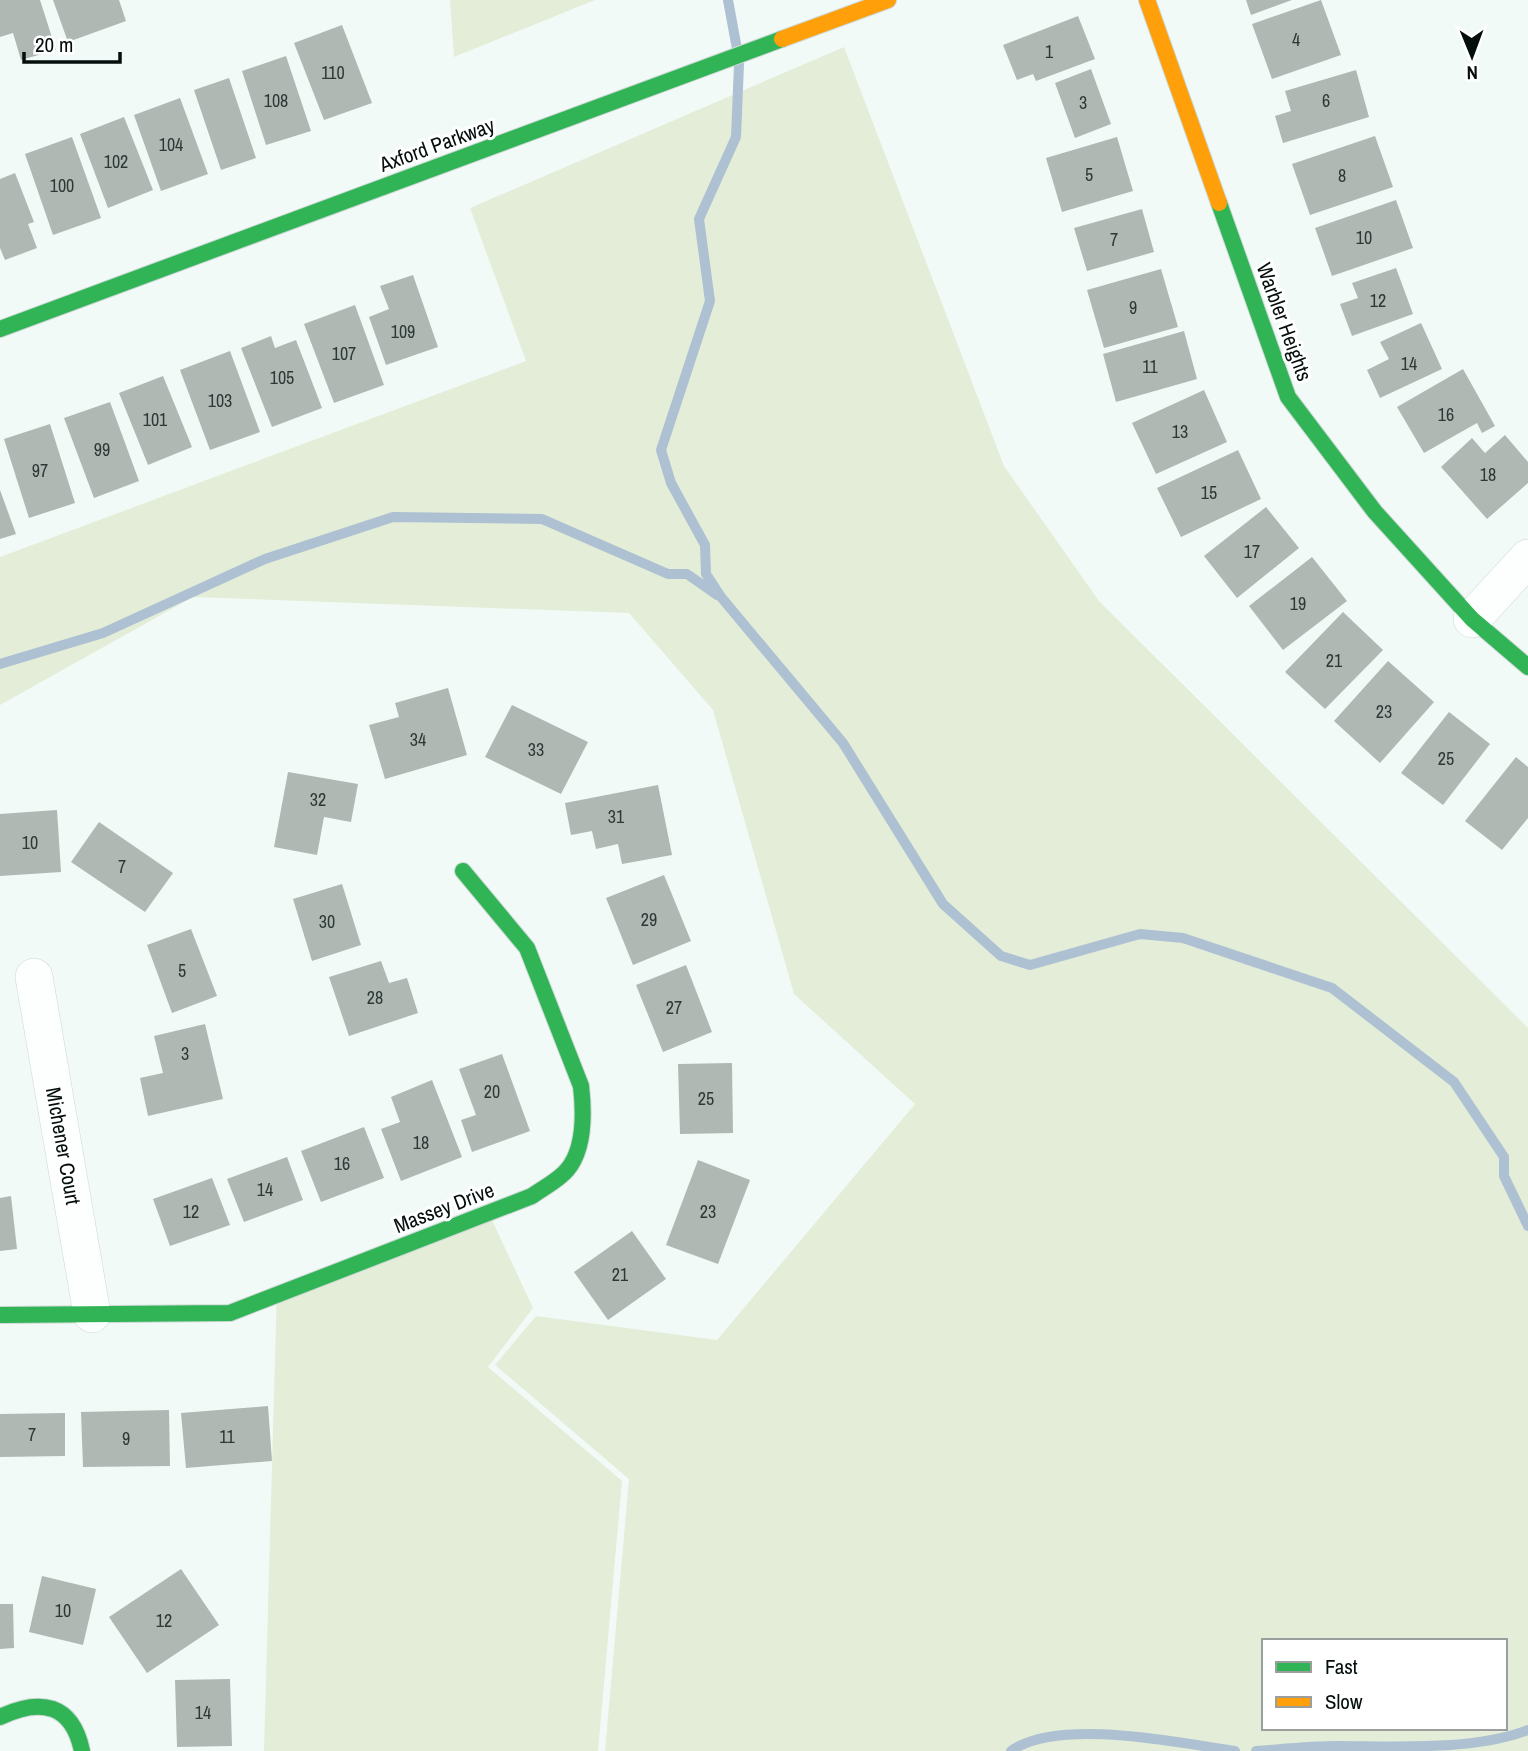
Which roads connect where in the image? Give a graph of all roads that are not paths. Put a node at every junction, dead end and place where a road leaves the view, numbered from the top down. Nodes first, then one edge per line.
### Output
1 (888, 0) edge
2 (1147, 0) edge
3 (0, 329) edge
4 (1528, 558) edge
5 (1472, 619) junction
6 (1528, 667) edge
7 (463, 871) dead end
8 (34, 977) dead end
9 (92, 1314) junction
10 (0, 1315) edge
11 (0, 1717) edge
12 (82, 1751) edge

1 - 3 street, Axford Parkway
2 - 5 street, Warbler Heights
4 - 5 street
5 - 6 street, Warbler Heights
7 - 9 street, Massey Drive
8 - 9 street, Michener Court
9 - 10 street, Massey Drive
11 - 12 street

